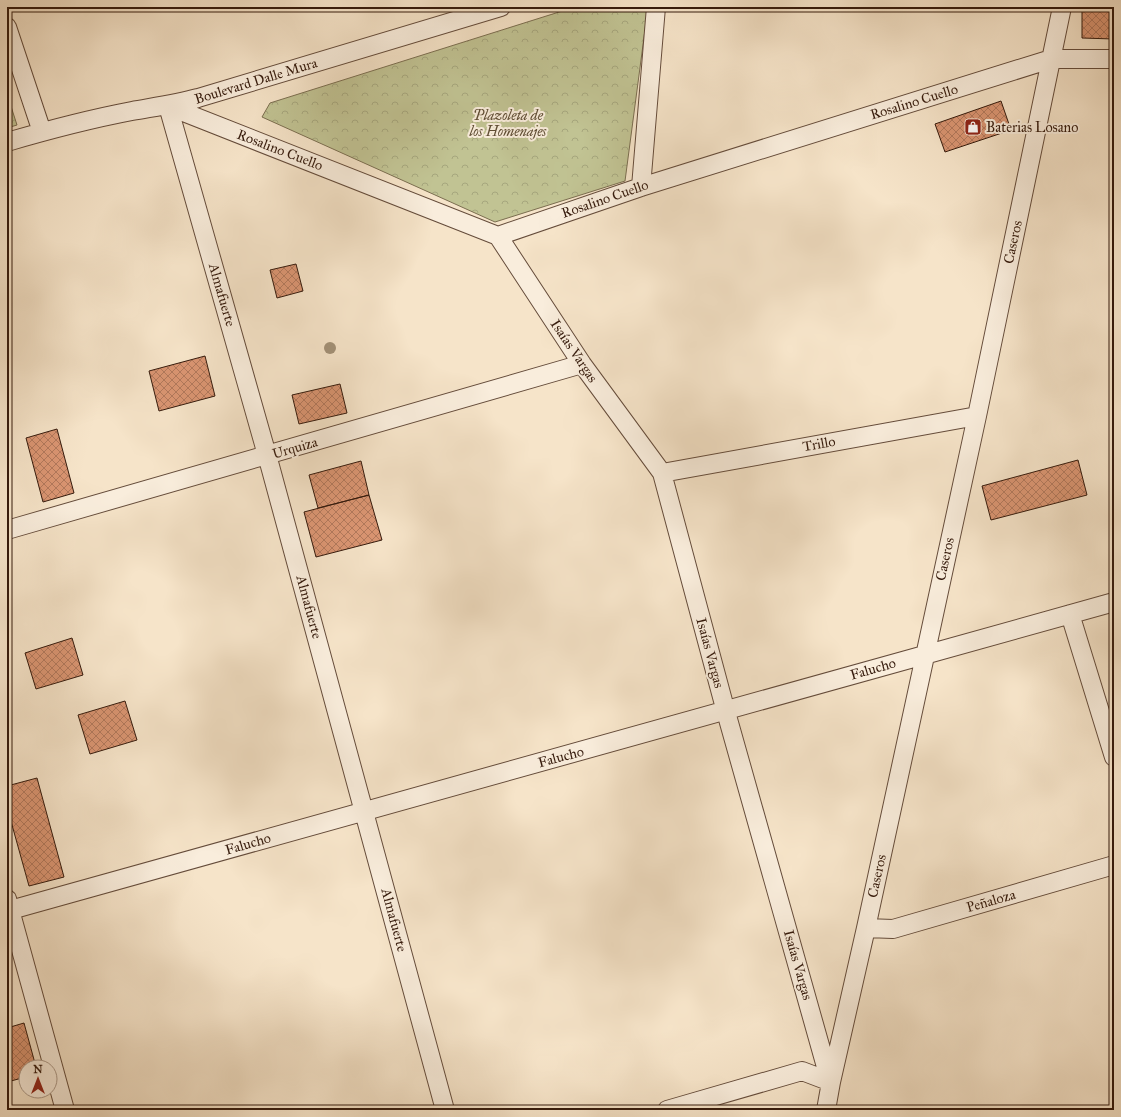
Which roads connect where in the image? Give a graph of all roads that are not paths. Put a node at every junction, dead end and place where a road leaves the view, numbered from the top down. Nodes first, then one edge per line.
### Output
1 (501, 7) edge
2 (656, 7) edge
3 (1062, 7) edge
4 (7, 27) edge
5 (1052, 59) junction
6 (1114, 59) edge
7 (168, 106) junction
8 (42, 132) junction
9 (7, 142) edge
10 (641, 187) junction
11 (498, 236) junction
12 (582, 364) junction
13 (977, 416) junction
14 (267, 456) junction
15 (662, 473) junction
16 (7, 530) edge
17 (1114, 602) edge
18 (1070, 614) junction
19 (925, 654) junction
20 (726, 712) junction
21 (1114, 757) edge
22 (364, 811) junction
23 (1114, 865) edge
24 (8, 907) edge
25 (866, 928) junction
26 (831, 1082) junction
27 (65, 1110) edge
28 (445, 1110) edge
29 (667, 1110) edge
30 (826, 1110) edge
31 (838, 1110) edge

1 - 7 street, Boulevard Dalle Mura
2 - 10 street
3 - 5 street, Caseros
4 - 8 street
5 - 6 street
5 - 10 street, Rosalino Cuello
5 - 13 street, Caseros
7 - 8 street, Boulevard Dalle Mura
7 - 11 street, Rosalino Cuello
7 - 14 street, Almafuerte
8 - 9 street, Boulevard Dalle Mura
10 - 11 street, Rosalino Cuello
11 - 12 street, Isaías Vargas
12 - 14 street, Urquiza
12 - 15 street, Isaías Vargas
13 - 15 street, Trillo
13 - 19 street, Caseros
14 - 16 street, Urquiza
14 - 22 street, Almafuerte
15 - 20 street, Isaías Vargas
17 - 18 street, Falucho
18 - 19 street, Falucho
18 - 21 street
19 - 20 street, Falucho
19 - 25 street, Caseros
20 - 22 street, Falucho
20 - 26 street, Isaías Vargas
22 - 24 street, Falucho
22 - 28 street, Almafuerte
23 - 25 street, Peñaloza
24 - 27 street
25 - 26 street, Caseros
26 - 29 street
26 - 30 street, Caseros
26 - 31 street, Isaías Vargas

